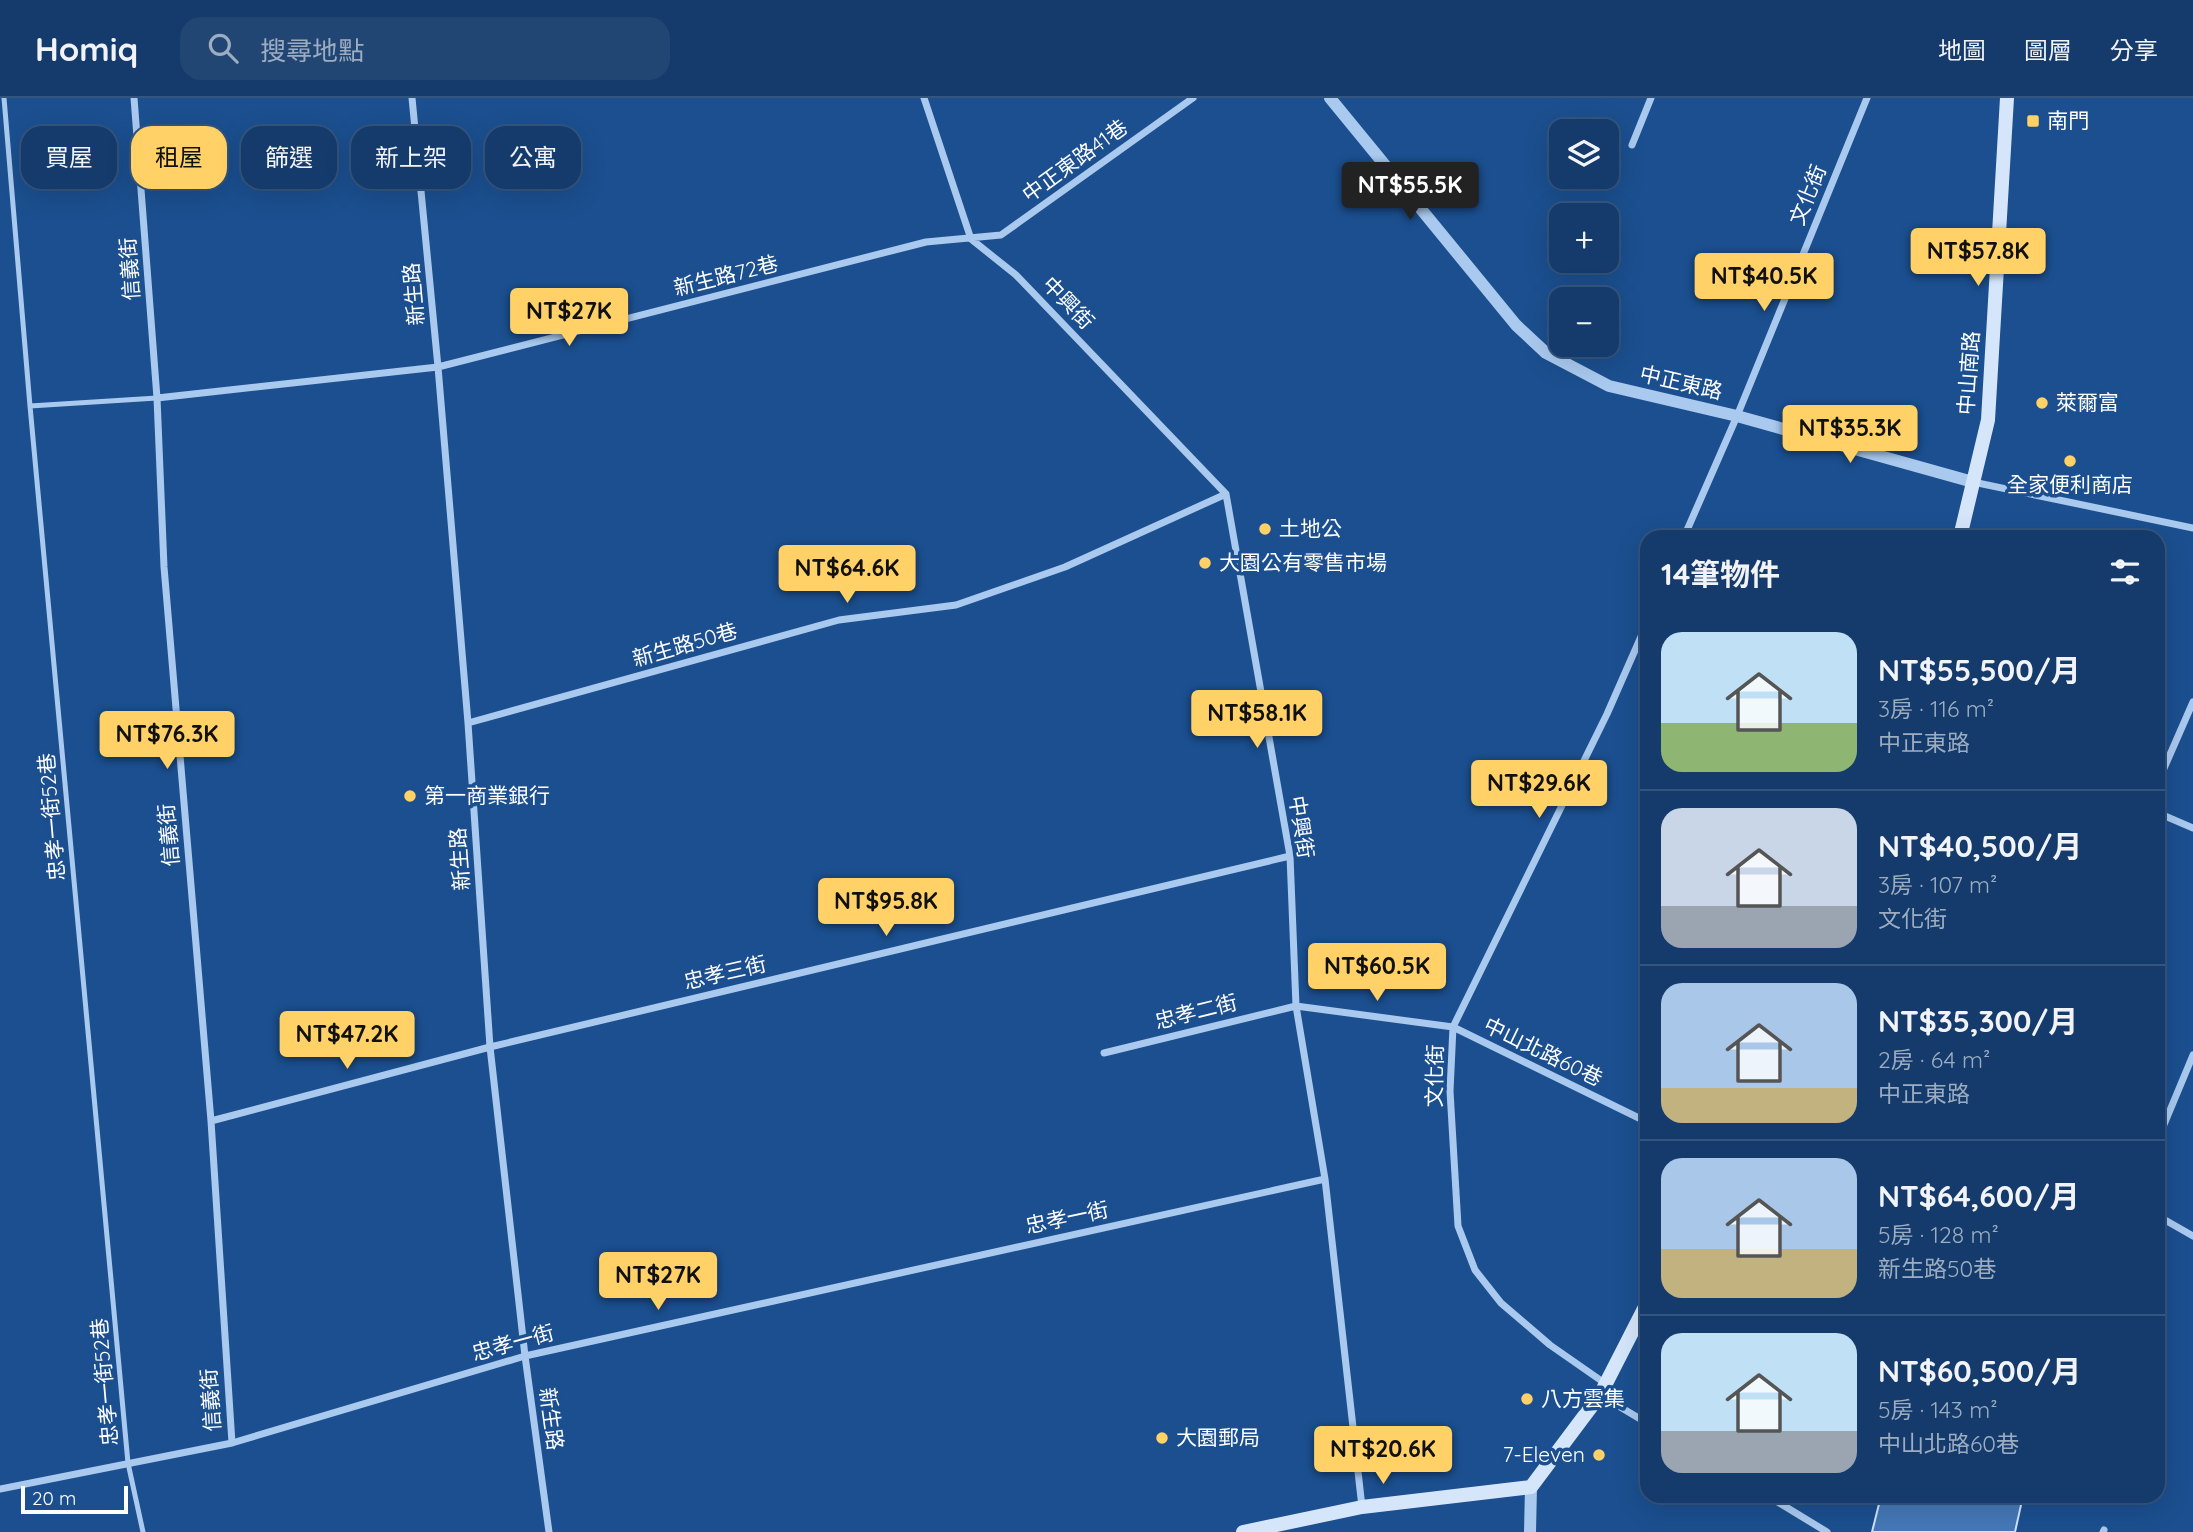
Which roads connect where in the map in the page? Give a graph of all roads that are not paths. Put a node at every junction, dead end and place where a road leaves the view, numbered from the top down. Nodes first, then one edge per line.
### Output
1 (4, 98) edge
2 (134, 98) edge
3 (412, 98) edge
4 (924, 98) edge
5 (1193, 98) edge
6 (1330, 98) edge
7 (1651, 98) edge
8 (1867, 98) edge
9 (2007, 98) edge
10 (1632, 145) dead end
11 (971, 239) junction
12 (438, 367) junction
13 (157, 398) junction
14 (30, 406) junction
15 (1737, 416) junction
16 (1973, 482) junction
17 (1227, 494) junction
18 (2193, 528) edge
19 (1687, 530) edge
20 (1962, 530) edge
21 (1640, 639) edge
22 (2193, 702) edge
23 (468, 723) junction
24 (2167, 762) joint
25 (2165, 766) edge
26 (2165, 816) edge
27 (2193, 828) edge
28 (1290, 856) junction
29 (1296, 1006) junction
30 (1453, 1027) junction
31 (490, 1047) junction
32 (1104, 1053) dead end
33 (2193, 1055) edge
34 (1640, 1119) edge
35 (211, 1121) junction
36 (2165, 1122) edge
37 (1325, 1179) junction
38 (2165, 1220) edge
39 (2193, 1236) edge
40 (1640, 1317) edge
41 (525, 1356) junction
42 (1603, 1390) junction
43 (1640, 1418) edge
44 (232, 1443) junction
45 (128, 1463) junction
46 (1531, 1487) junction
47 (0, 1489) edge
48 (1779, 1503) edge
49 (1362, 1507) junction
50 (144, 1532) edge
51 (549, 1532) edge
52 (1243, 1532) edge
53 (1530, 1532) edge
54 (1827, 1532) edge

1 - 14 lane, 忠孝一街52巷
2 - 13 street, 信義街
3 - 12 street, 新生路
4 - 11 street
5 - 11 street, 中正東路41巷
6 - 15 street, 中正東路
7 - 10 street
8 - 15 street, 文化街
9 - 16 main road, 中山南路
11 - 12 street, 新生路72巷
11 - 17 street, 中興街
12 - 13 street, 新生路72巷
12 - 23 street, 新生路
13 - 14 lane
13 - 35 street, 信義街
14 - 45 lane, 忠孝一街52巷
15 - 16 street, 中正東路
15 - 19 street, 文化街
16 - 18 street
16 - 20 main road, 中山南路
17 - 23 street, 新生路50巷
17 - 28 street, 中興街
21 - 30 street, 文化街
22 - 24 street
23 - 31 street, 新生路
24 - 25 street
26 - 27 street
28 - 29 street, 中興街
28 - 31 street, 忠孝三街
29 - 30 street, 中山北路60巷
29 - 32 street, 忠孝二街
29 - 37 street, 中興街
30 - 34 street, 中山北路60巷
30 - 42 street, 文化街
31 - 35 street, 忠孝三街
31 - 41 street, 新生路
33 - 36 street
35 - 44 street, 信義街
37 - 41 street, 忠孝一街
37 - 49 street, 中興街
38 - 39 street
40 - 42 main road
41 - 44 street, 忠孝一街
41 - 51 street, 新生路
42 - 43 street, 文化街
42 - 46 main road
44 - 45 street, 忠孝一街
45 - 47 street, 忠孝一街
45 - 50 lane, 忠孝一街52巷
46 - 49 main road
46 - 53 street
48 - 54 street
49 - 52 main road

